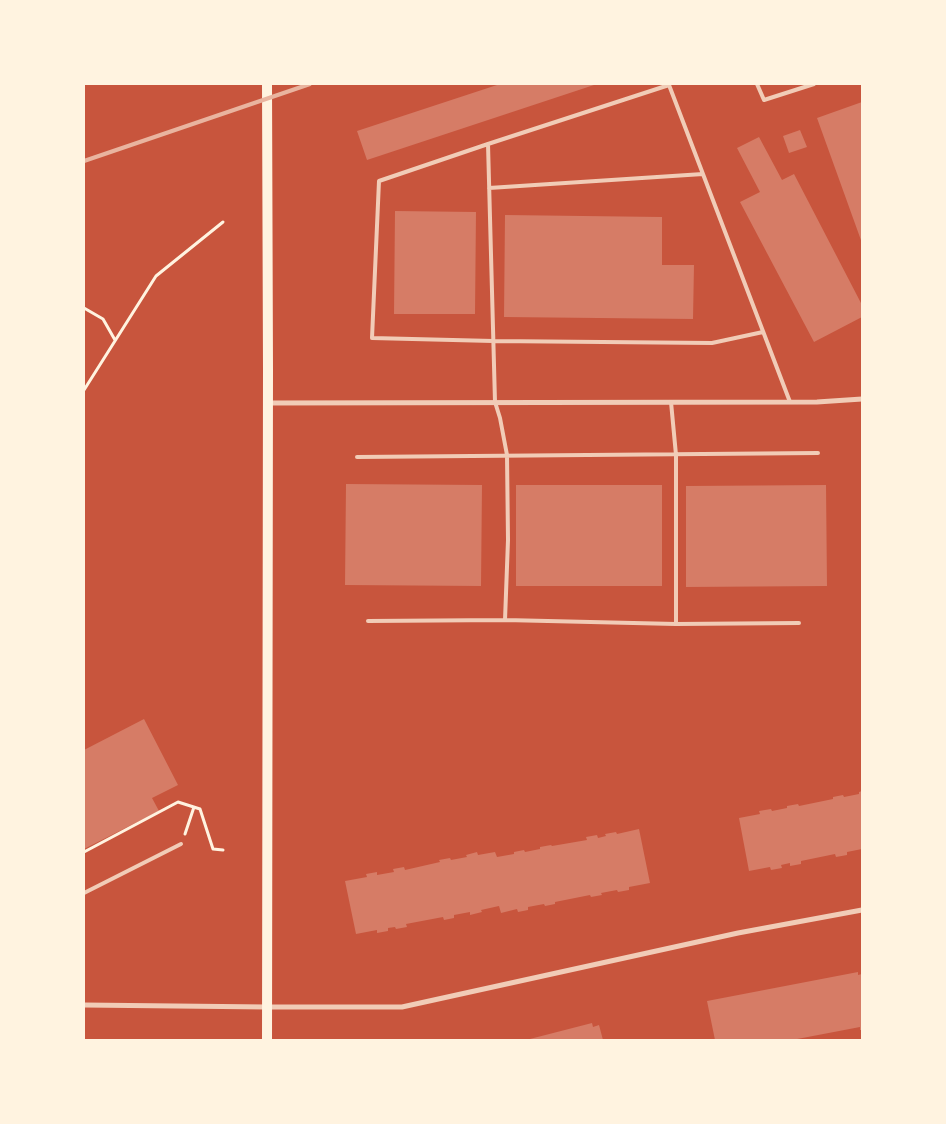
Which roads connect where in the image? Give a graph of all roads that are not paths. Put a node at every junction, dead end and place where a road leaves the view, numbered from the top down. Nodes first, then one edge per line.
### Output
1 (267, 84) edge
2 (757, 84) edge
3 (814, 84) edge
4 (488, 144) junction
5 (703, 174) junction
6 (489, 188) junction
7 (763, 332) junction
8 (493, 341) junction
9 (862, 398) edge
10 (495, 402) junction
11 (670, 402) junction
12 (790, 402) junction
13 (268, 403) junction
14 (818, 453) dead end
15 (506, 455) junction
16 (676, 455) junction
17 (357, 457) dead end
18 (505, 620) junction
19 (368, 621) dead end
20 (799, 623) dead end
21 (676, 624) junction
22 (181, 844) road end
23 (84, 893) edge
24 (862, 910) edge
25 (84, 1005) edge
26 (267, 1007) junction
27 (266, 1040) edge

1 - 13 main road
2 - 3 lane
4 - 5 lane
4 - 6 lane
4 - 8 lane
5 - 6 lane
5 - 7 lane
6 - 8 lane
7 - 8 lane
7 - 12 lane
8 - 10 lane
9 - 12 street
10 - 11 street
10 - 13 street
10 - 15 lane
11 - 12 street
11 - 16 lane
13 - 26 main road
14 - 16 lane
15 - 16 lane
15 - 17 lane
15 - 18 lane
16 - 21 lane
18 - 19 lane
18 - 21 lane
20 - 21 lane
22 - 23 lane
24 - 26 street
25 - 26 street
26 - 27 main road

